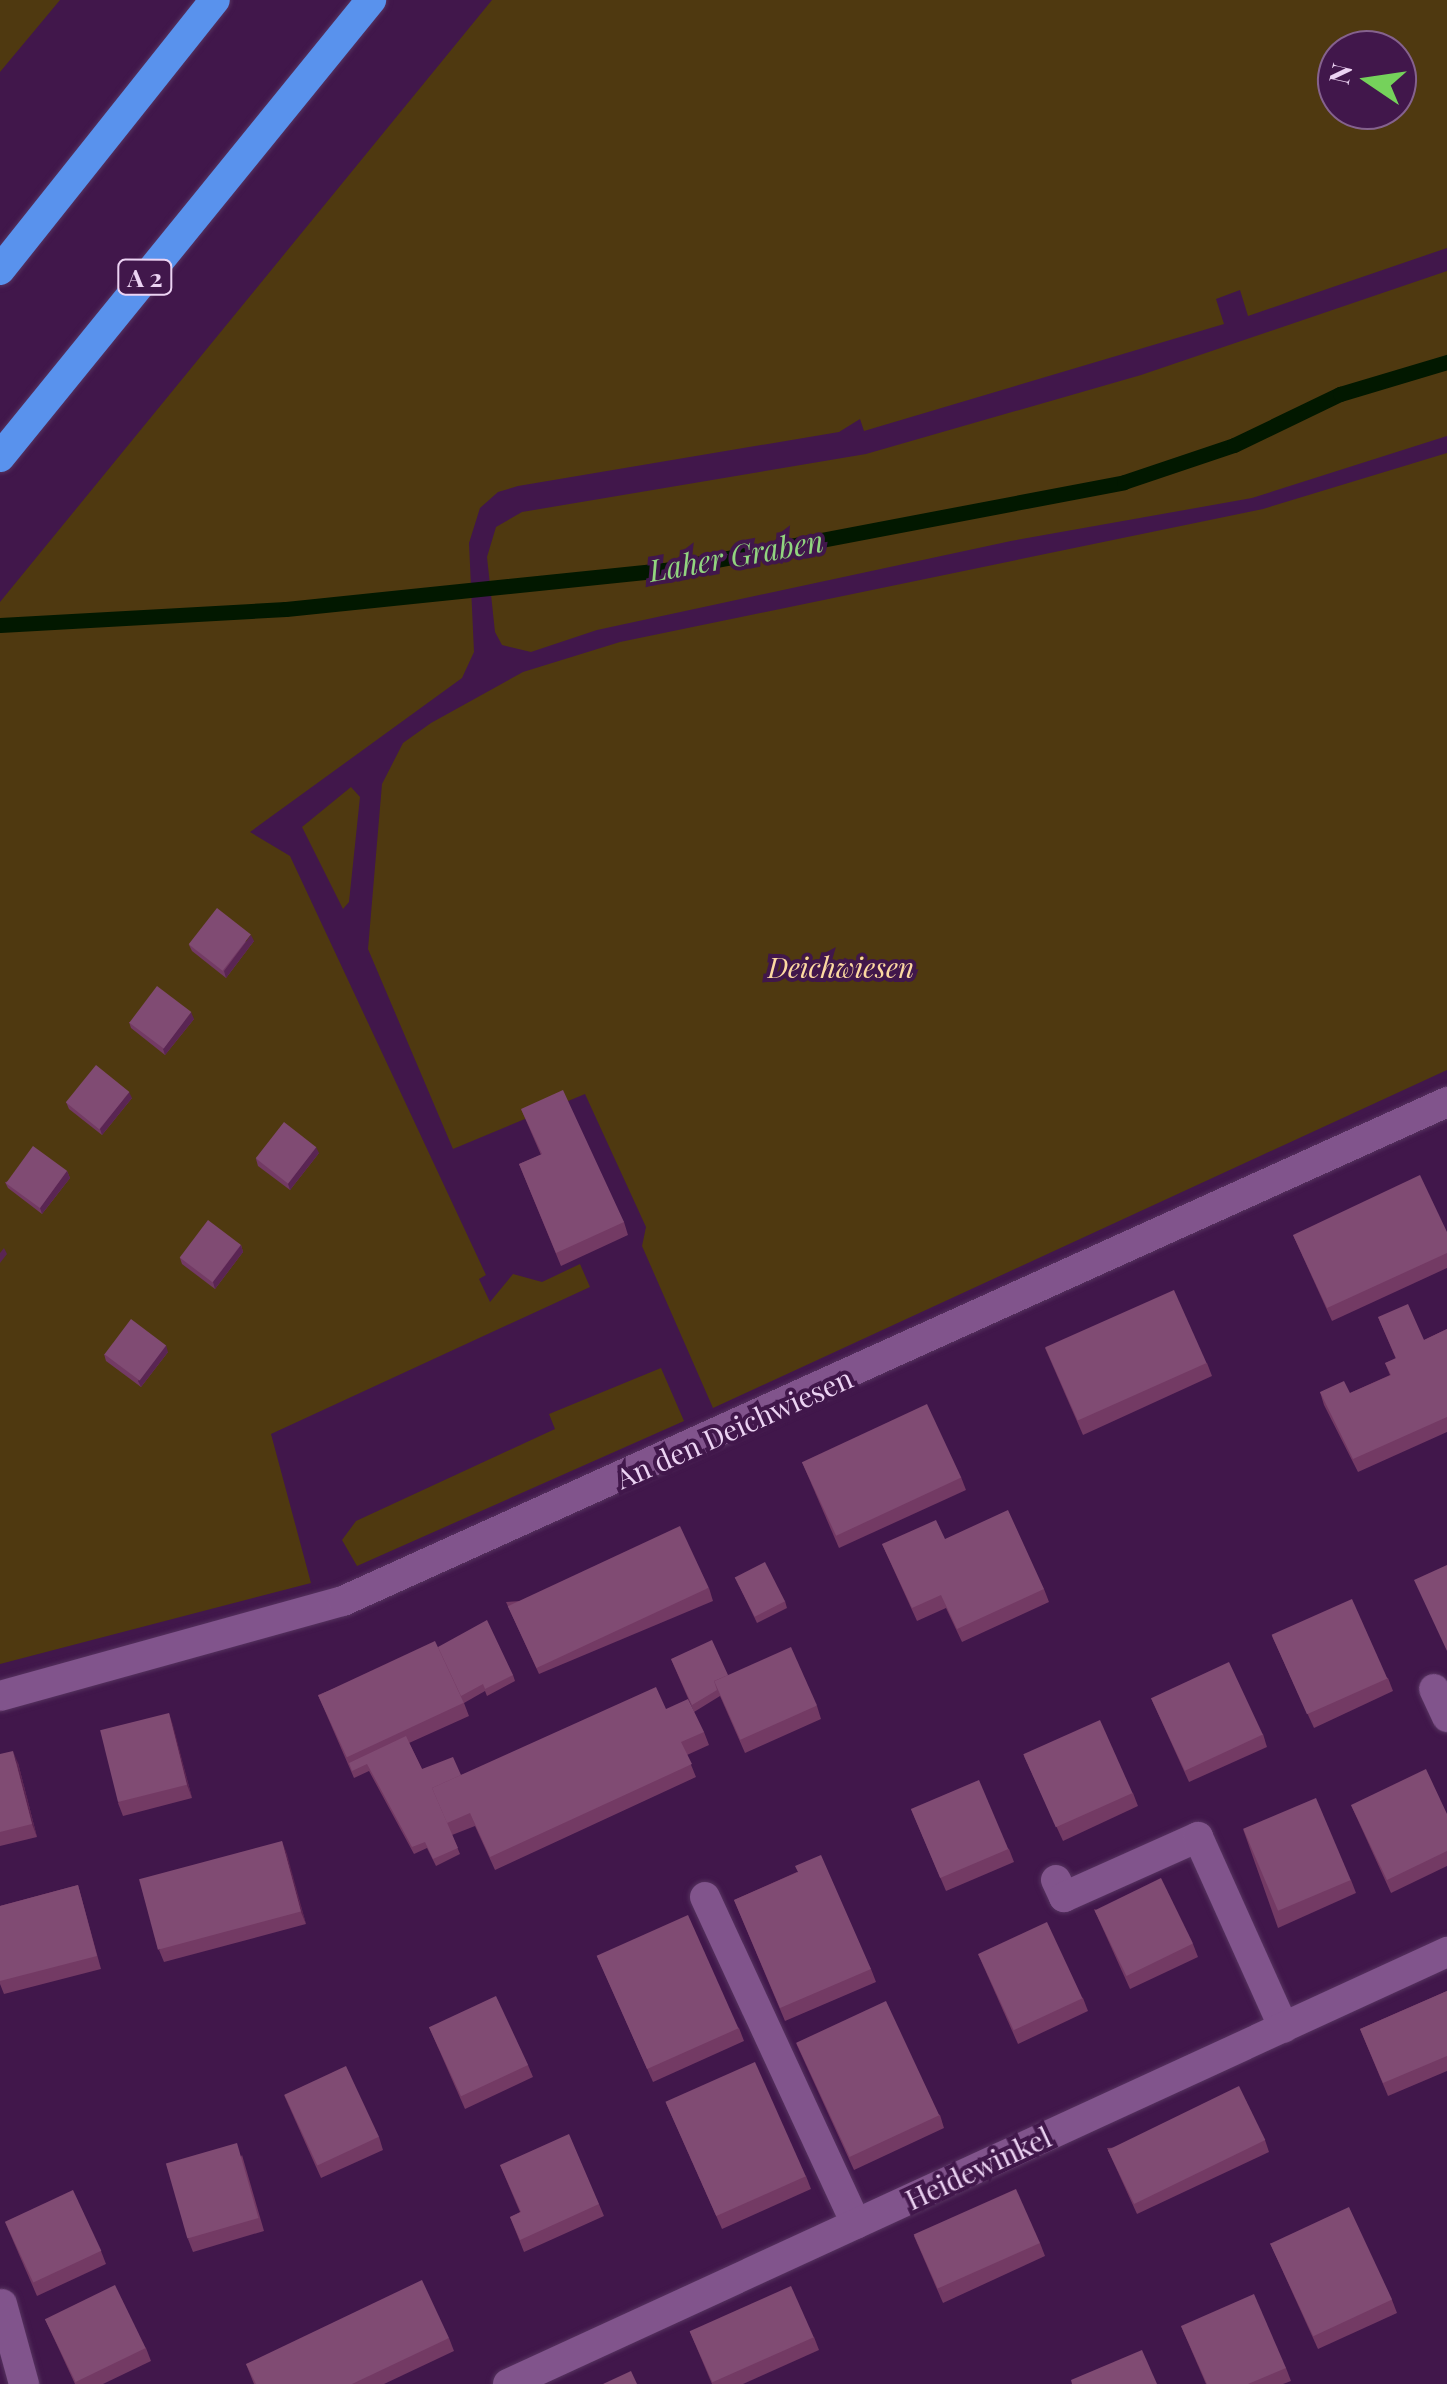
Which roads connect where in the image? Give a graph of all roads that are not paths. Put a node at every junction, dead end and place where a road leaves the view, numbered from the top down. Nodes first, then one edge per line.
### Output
1 (215, 0) edge
2 (371, 0) edge
3 (0, 270) edge
4 (0, 456) edge
5 (1447, 1102) edge
6 (1434, 1689) dead end
7 (0, 1696) edge
8 (1447, 1717) edge
9 (1056, 1880) dead end
10 (704, 1897) dead end
11 (1447, 1952) edge
12 (1284, 2028) junction
13 (856, 2224) junction
14 (2, 2304) edge
15 (24, 2384) edge
16 (508, 2384) edge

1 - 3 highway
2 - 4 highway, A 2
5 - 7 street, An den Deichwiesen
6 - 8 street
9 - 12 street
10 - 13 street
11 - 12 street, Heidewinkel
12 - 13 street, Heidewinkel
13 - 16 street, Heidewinkel
14 - 15 street

